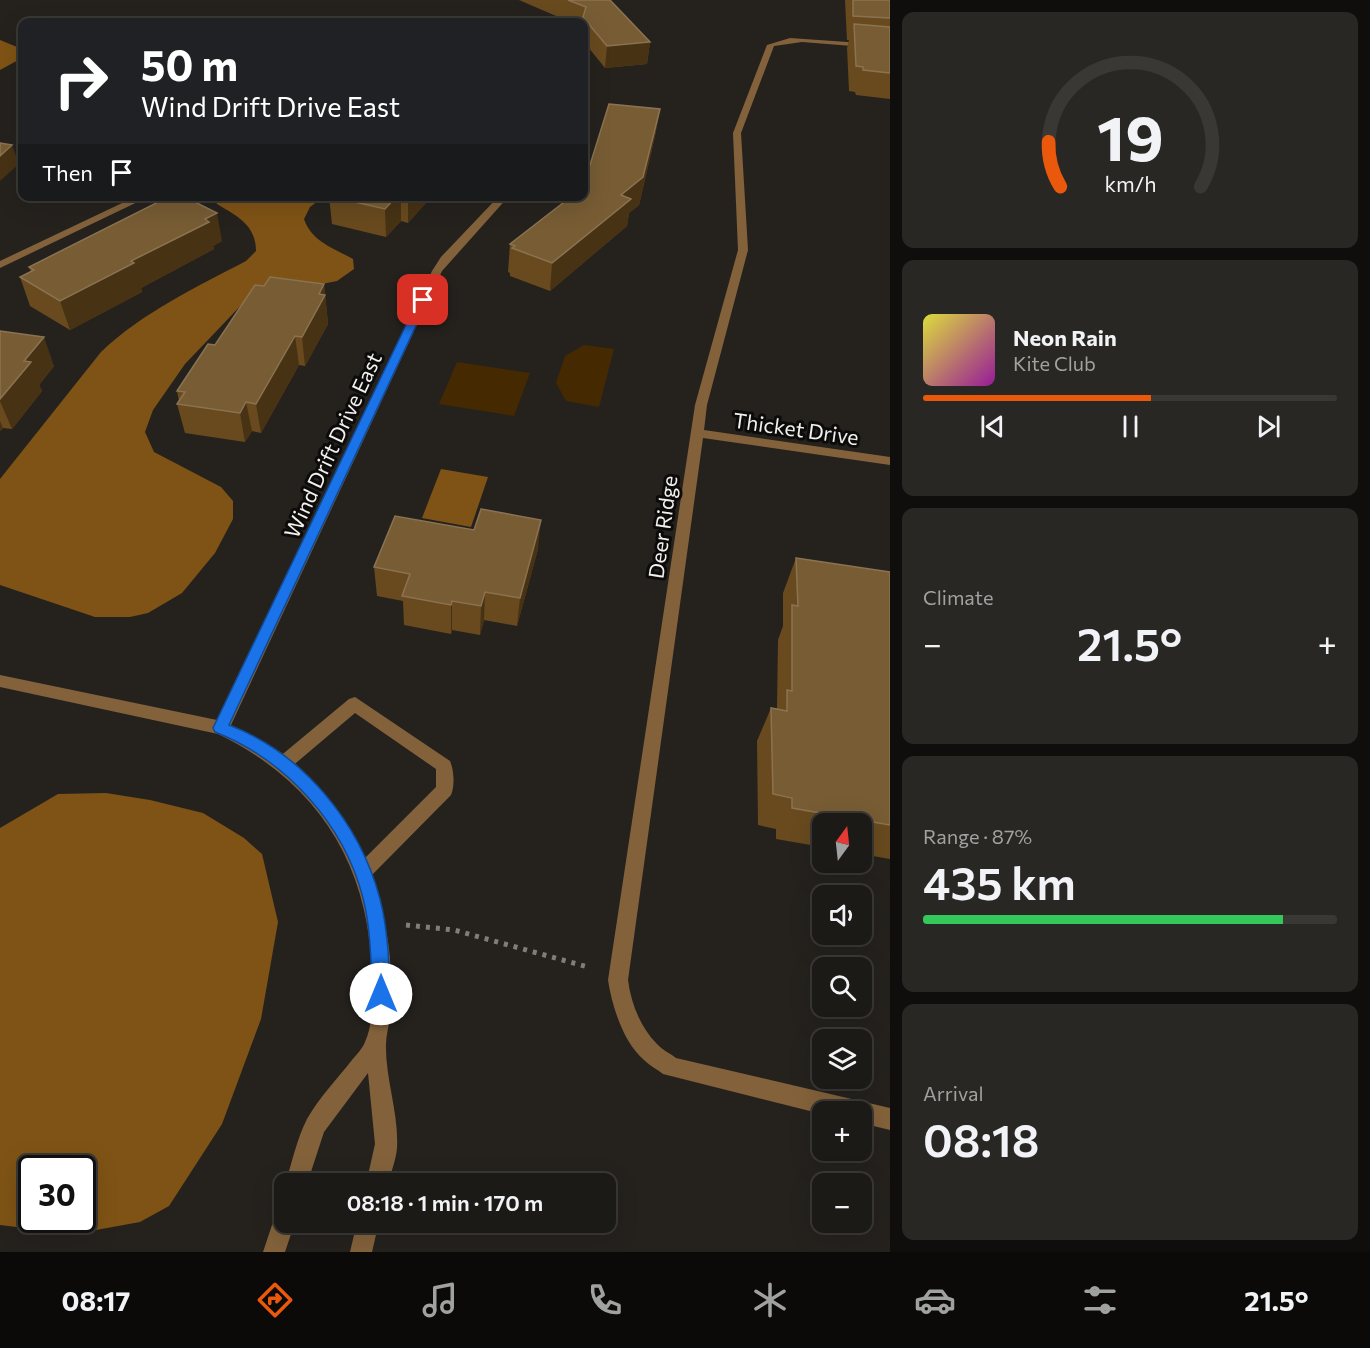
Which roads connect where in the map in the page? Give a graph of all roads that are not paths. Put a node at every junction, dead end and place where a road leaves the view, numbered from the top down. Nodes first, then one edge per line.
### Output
1 (890, 47) edge
2 (136, 201) edge
3 (500, 201) edge
4 (0, 266) edge
5 (697, 433) junction
6 (890, 461) edge
7 (0, 681) edge
8 (221, 728) junction
9 (284, 763) junction
10 (363, 872) junction
11 (375, 1046) junction
12 (813, 1101) edge
13 (872, 1115) edge
14 (890, 1119) edge
15 (300, 1173) edge
16 (380, 1173) edge
17 (280, 1233) edge
18 (365, 1233) edge
19 (274, 1252) edge
20 (361, 1252) edge

1 - 5 street, Deer Ridge
2 - 4 street
3 - 8 street, Wind Drift Drive East
5 - 6 street, Thicket Drive
5 - 12 street, Deer Ridge
7 - 8 street
8 - 9 street
9 - 10 street
9 - 10 street
10 - 11 street
11 - 15 street
11 - 16 street
13 - 14 street, Deer Ridge
17 - 19 street
18 - 20 street

